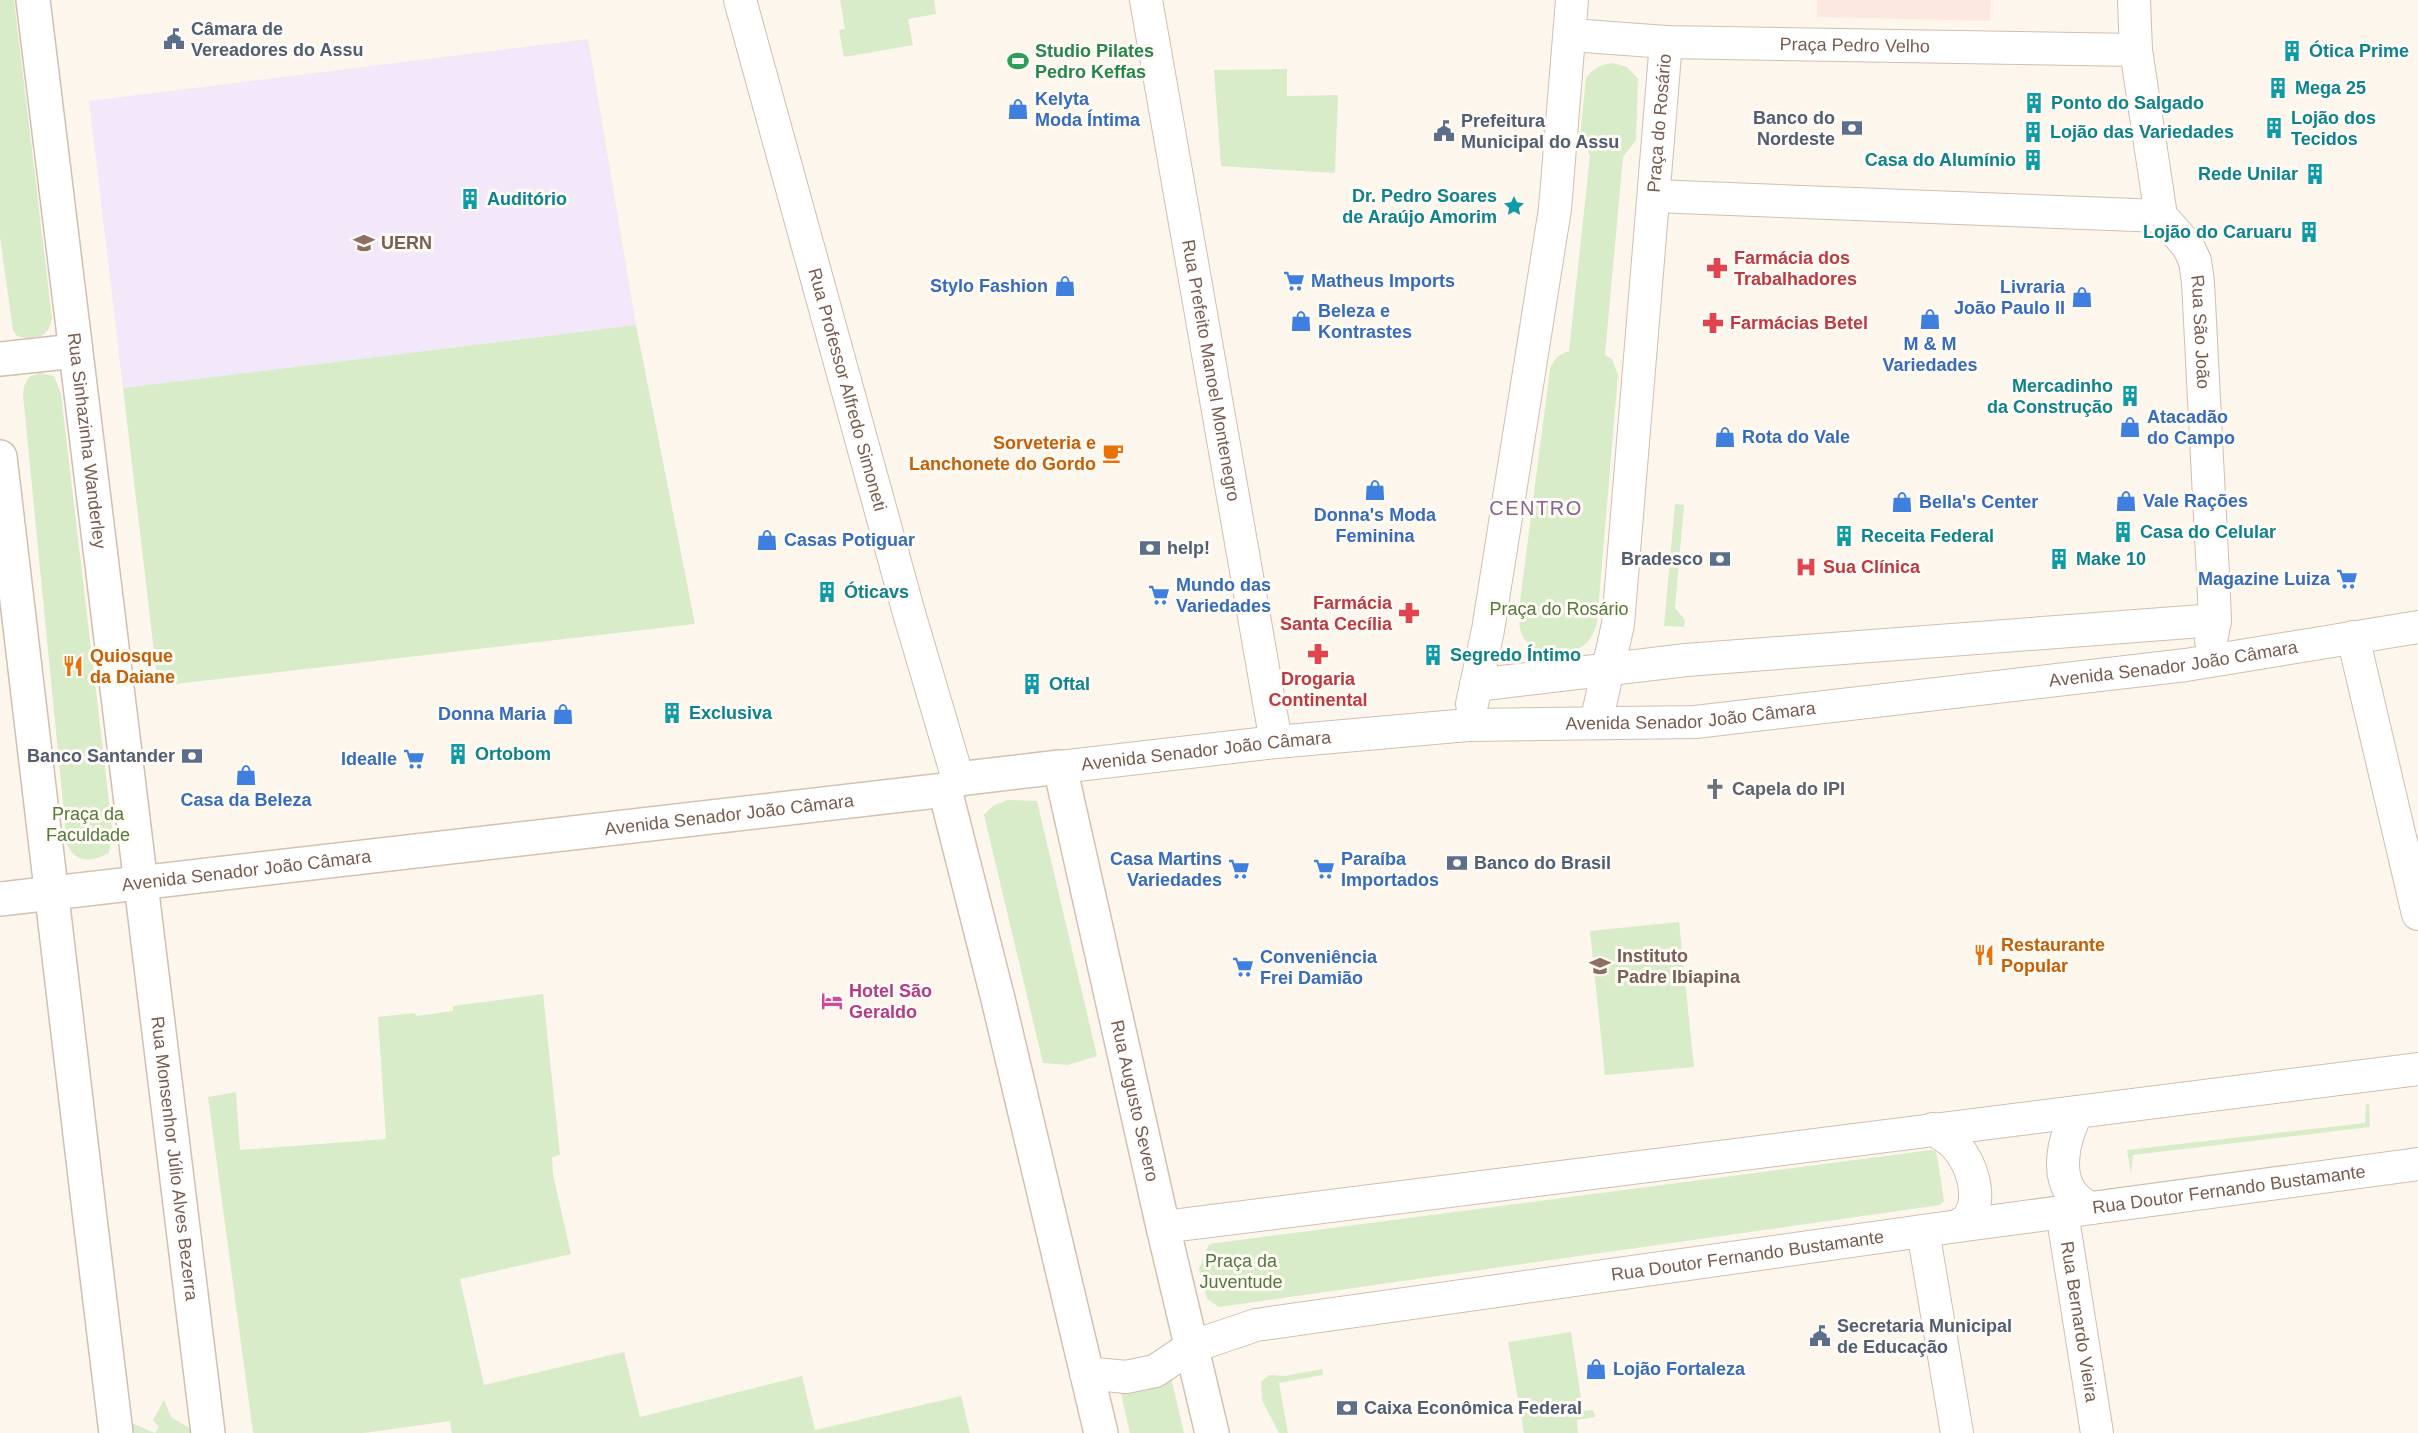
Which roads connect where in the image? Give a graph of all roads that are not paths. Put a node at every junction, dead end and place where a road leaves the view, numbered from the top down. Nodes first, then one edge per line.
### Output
1 (33, 0) edge
2 (740, 0) edge
3 (1146, 0) edge
4 (1572, 0) edge
5 (2134, 0) edge
6 (1571, 35) junction
7 (1666, 42) junction
8 (2136, 50) junction
9 (1654, 196) junction
10 (2161, 216) junction
11 (75, 351) junction
12 (0, 358) edge
13 (0, 457) edge
14 (2215, 620) junction
15 (2418, 627) edge
16 (2353, 637) junction
17 (2186, 665) junction
18 (1608, 669) junction
19 (1548, 676) junction
20 (1476, 685) junction
21 (1596, 723) junction
22 (1468, 725) junction
23 (1550, 725) junction
24 (1276, 742) junction
25 (1060, 767) junction
26 (951, 784) junction
27 (142, 882) junction
28 (50, 893) junction
29 (0, 899) edge
30 (2418, 914) edge
31 (2418, 1069) edge
32 (2077, 1112) junction
33 (1933, 1129) junction
34 (2418, 1164) edge
35 (2076, 1210) junction
36 (1958, 1226) junction
37 (1162, 1227) junction
38 (1923, 1231) junction
39 (1191, 1347) junction
40 (1086, 1373) junction
41 (116, 1433) edge
42 (208, 1433) edge
43 (1101, 1433) edge
44 (1212, 1433) edge
45 (1957, 1433) edge
46 (2097, 1433) edge

1 - 11 street, Rua Sinhazinha Wanderley
2 - 26 street, Rua Professor Alfredo Simoneti
3 - 24 street, Rua Prefeito Manoel Montenegro
4 - 6 street
5 - 8 street
6 - 7 street, Praça Pedro Velho
6 - 20 street
7 - 8 street, Praça Pedro Velho
7 - 9 street, Praça do Rosário
8 - 10 street
9 - 10 street
9 - 18 street, Praça do Rosário
10 - 14 street, Rua São João
11 - 12 street
11 - 27 street, Rua Sinhazinha Wanderley
13 - 28 street
14 - 17 street, Rua São João
14 - 18 street, Avenida Senador João Câmara
15 - 16 street, Avenida Senador João Câmara
16 - 17 street, Avenida Senador João Câmara
16 - 30 street
17 - 21 street, Avenida Senador João Câmara
18 - 19 street, Avenida Senador João Câmara
18 - 21 street, Praça do Rosário
19 - 20 street, Avenida Senador João Câmara
19 - 23 street
20 - 22 street
21 - 23 street, Avenida Senador João Câmara
22 - 23 street, Avenida Senador João Câmara
22 - 24 street, Avenida Senador João Câmara
24 - 25 street, Avenida Senador João Câmara
25 - 26 street, Avenida Senador João Câmara
25 - 37 street, Rua Augusto Severo
26 - 27 street, Avenida Senador João Câmara
26 - 40 street
27 - 28 street, Avenida Senador João Câmara
27 - 42 street, Rua Monsenhor Júlio Alves Bezerra
28 - 29 street, Avenida Senador João Câmara
28 - 41 street
31 - 32 street
32 - 33 street
32 - 35 street
33 - 36 street
33 - 37 street
34 - 35 street, Rua Doutor Fernando Bustamante
35 - 36 street, Rua Doutor Fernando Bustamante
35 - 46 street, Rua Bernardo Vieira
36 - 38 street, Rua Doutor Fernando Bustamante
37 - 39 street, Rua Augusto Severo
38 - 39 street, Rua Doutor Fernando Bustamante
38 - 45 street
39 - 40 street, Rua Doutor Fernando Bustamante
39 - 44 street, Rua Augusto Severo
40 - 43 street

